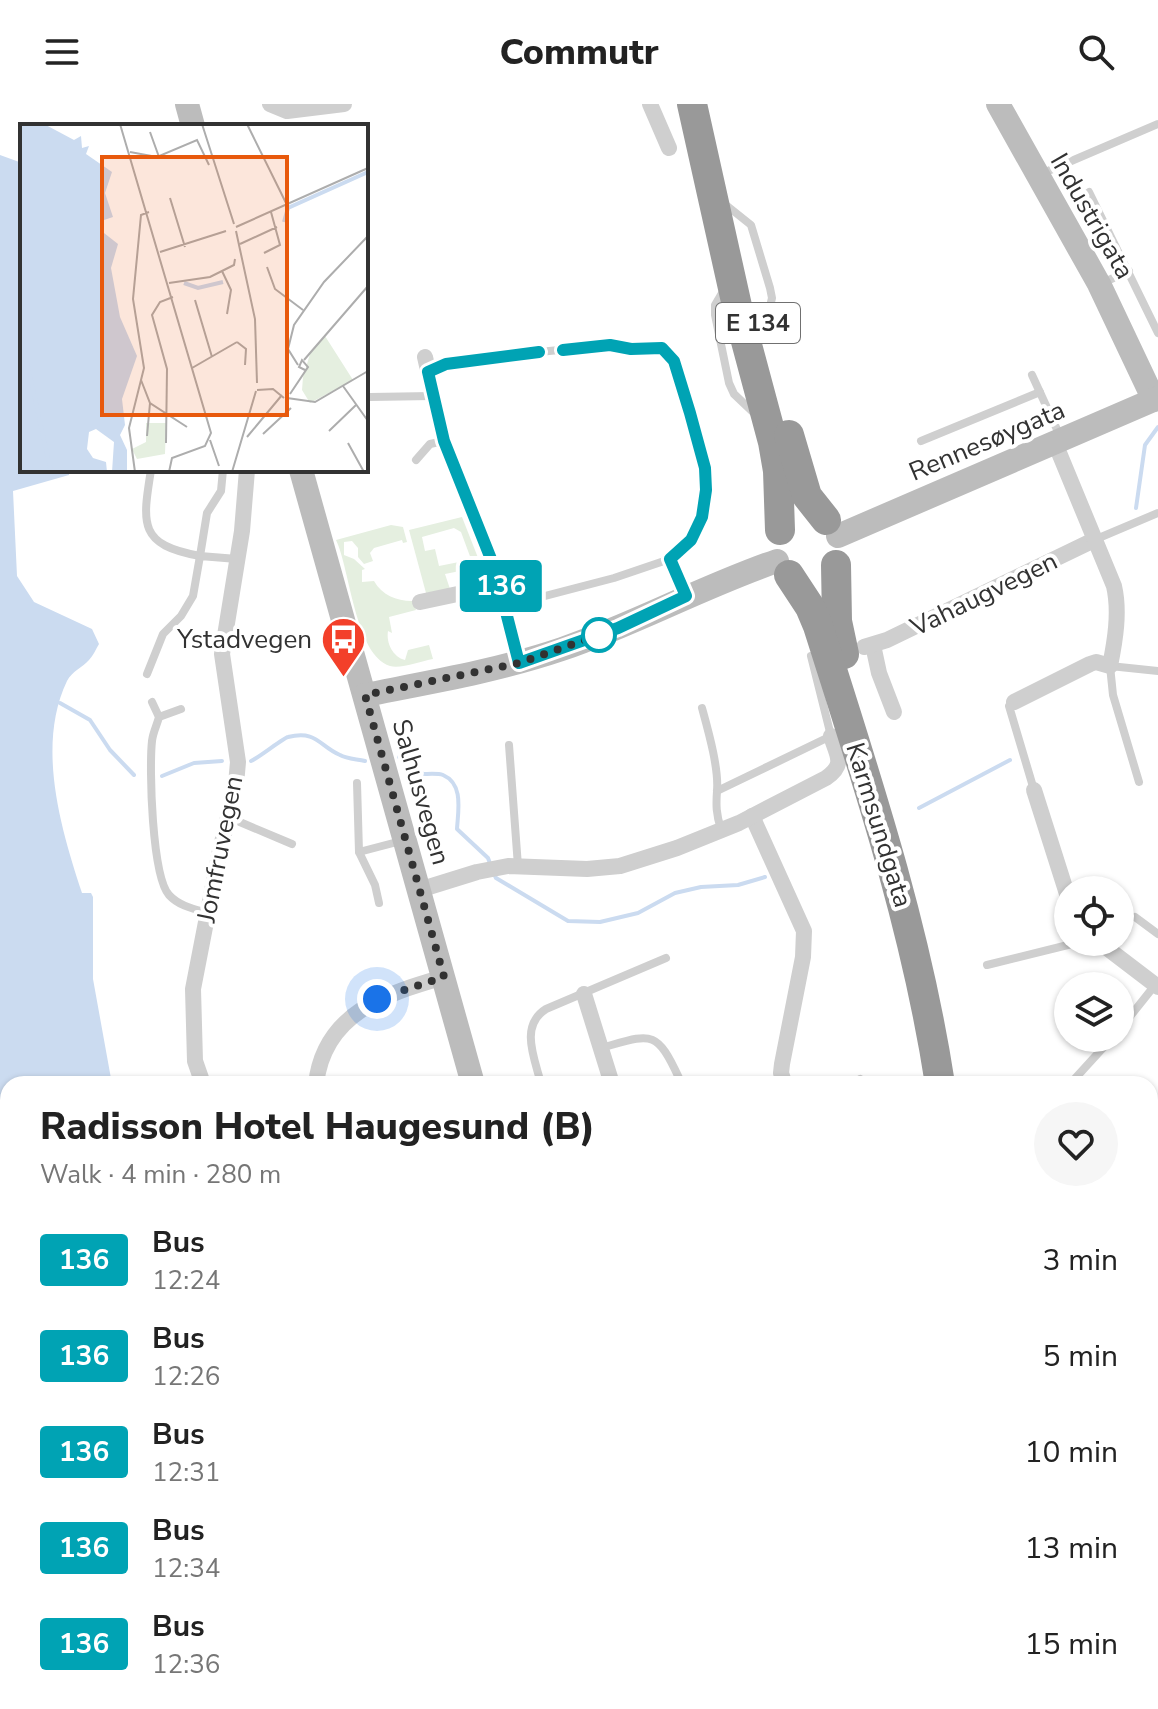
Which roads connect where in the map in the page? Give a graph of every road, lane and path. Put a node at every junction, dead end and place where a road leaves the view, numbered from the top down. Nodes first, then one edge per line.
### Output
1 (187, 104) edge
2 (270, 104) edge
3 (344, 104) edge
4 (650, 104) edge
5 (998, 104) edge
6 (695, 113) edge
7 (192, 124) edge
8 (1158, 124) edge
9 (669, 148) dead end
10 (1037, 176) junction
11 (1089, 192) dead end
12 (1129, 271) junction
13 (1099, 284) junction
14 (1158, 333) edge
15 (426, 365) joint
16 (1032, 375) dead end
17 (1040, 392) junction
18 (432, 396) junction
19 (370, 397) dead end
20 (1156, 399) edge
21 (444, 441) junction
22 (921, 441) dead end
23 (1058, 441) junction
24 (416, 460) dead end
25 (151, 472) edge
26 (223, 472) edge
27 (247, 472) edge
28 (302, 472) edge
29 (1158, 513) edge
30 (780, 530) junction
31 (833, 540) junction
32 (1094, 540) junction
33 (200, 556) junction
34 (238, 559) junction
35 (670, 559) junction
36 (783, 568) junction
37 (500, 585) junction
38 (686, 596) junction
39 (420, 602) dead end
40 (507, 606) junction
41 (811, 656) dead end
42 (519, 663) junction
43 (1110, 666) junction
44 (1158, 671) edge
45 (147, 674) dead end
46 (365, 695) junction
47 (152, 702) dead end
48 (1014, 702) joint
49 (702, 708) dead end
50 (181, 709) dead end
51 (894, 712) dead end
52 (159, 717) junction
53 (831, 736) junction
54 (509, 745) dead end
55 (1139, 782) dead end
56 (357, 783) dead end
57 (1034, 790) joint
58 (717, 791) junction
59 (752, 816) junction
60 (228, 817) junction
61 (721, 829) junction
62 (406, 840) junction
63 (292, 844) dead end
64 (359, 852) junction
65 (518, 867) junction
66 (1061, 876) edge
67 (419, 890) junction
68 (379, 903) dead end
69 (208, 913) junction
70 (1135, 917) dead end
71 (1158, 934) edge
72 (1054, 948) edge
73 (1118, 956) edge
74 (666, 958) dead end
75 (987, 965) dead end
76 (444, 977) junction
77 (1157, 984) edge
78 (584, 994) junction
79 (1134, 1012) edge
80 (601, 1048) junction
81 (1099, 1052) edge
82 (200, 1076) edge
83 (317, 1076) edge
84 (471, 1076) edge
85 (539, 1076) edge
86 (610, 1076) edge
87 (678, 1076) edge
88 (783, 1076) edge
89 (939, 1076) edge
90 (950, 1076) edge
91 (1077, 1076) edge

1 - 7 street
2 - 3 street
4 - 9 street
5 - 10 street, Industrigata
6 - 30 highway, E 134
6 - 31 highway, E 134
8 - 10 lane
10 - 13 street, Industrigata
11 - 12 lane
12 - 13 lane
12 - 14 lane
13 - 20 street, Industrigata
15 - 18 street
15 - 35 lane
16 - 17 lane
17 - 22 lane
17 - 23 lane
18 - 19 lane
18 - 21 street
20 - 23 street, Rennesøygata
21 - 24 lane
21 - 37 street
23 - 31 street, Rennesøygata
23 - 32 street
25 - 33 lane
26 - 33 lane
27 - 34 street, Jomfruvegen
28 - 46 street, Salhusvegen
29 - 32 lane, Vahaugvegen
30 - 31 highway
30 - 36 highway, E 134
31 - 36 highway
31 - 90 highway, Karmsundgata
32 - 43 street
32 - 51 street, Vahaugvegen
33 - 34 lane
33 - 45 lane
34 - 60 street, Jomfruvegen
35 - 38 lane
35 - 40 lane
36 - 38 street
36 - 89 highway, Karmsundgata
37 - 39 street
37 - 40 street
38 - 42 street
40 - 42 street
41 - 53 lane
42 - 46 street
43 - 44 lane
43 - 48 street
43 - 55 lane
46 - 62 street, Salhusvegen
47 - 52 lane
48 - 57 lane
49 - 58 lane
50 - 52 lane
52 - 69 lane
53 - 58 lane
53 - 59 street
54 - 65 lane
56 - 64 lane
57 - 66 street
58 - 61 lane
59 - 61 street
59 - 88 street
60 - 63 lane
60 - 69 street, Jomfruvegen
61 - 65 street
62 - 64 lane
62 - 67 street, Salhusvegen
64 - 68 lane
65 - 67 street
67 - 76 street, Salhusvegen
69 - 82 street, Jomfruvegen
70 - 71 lane
72 - 75 lane
73 - 77 street
74 - 78 lane
76 - 83 street
76 - 84 street, Salhusvegen
77 - 79 lane
78 - 80 street
78 - 85 lane
80 - 86 street
80 - 87 lane
81 - 91 lane

